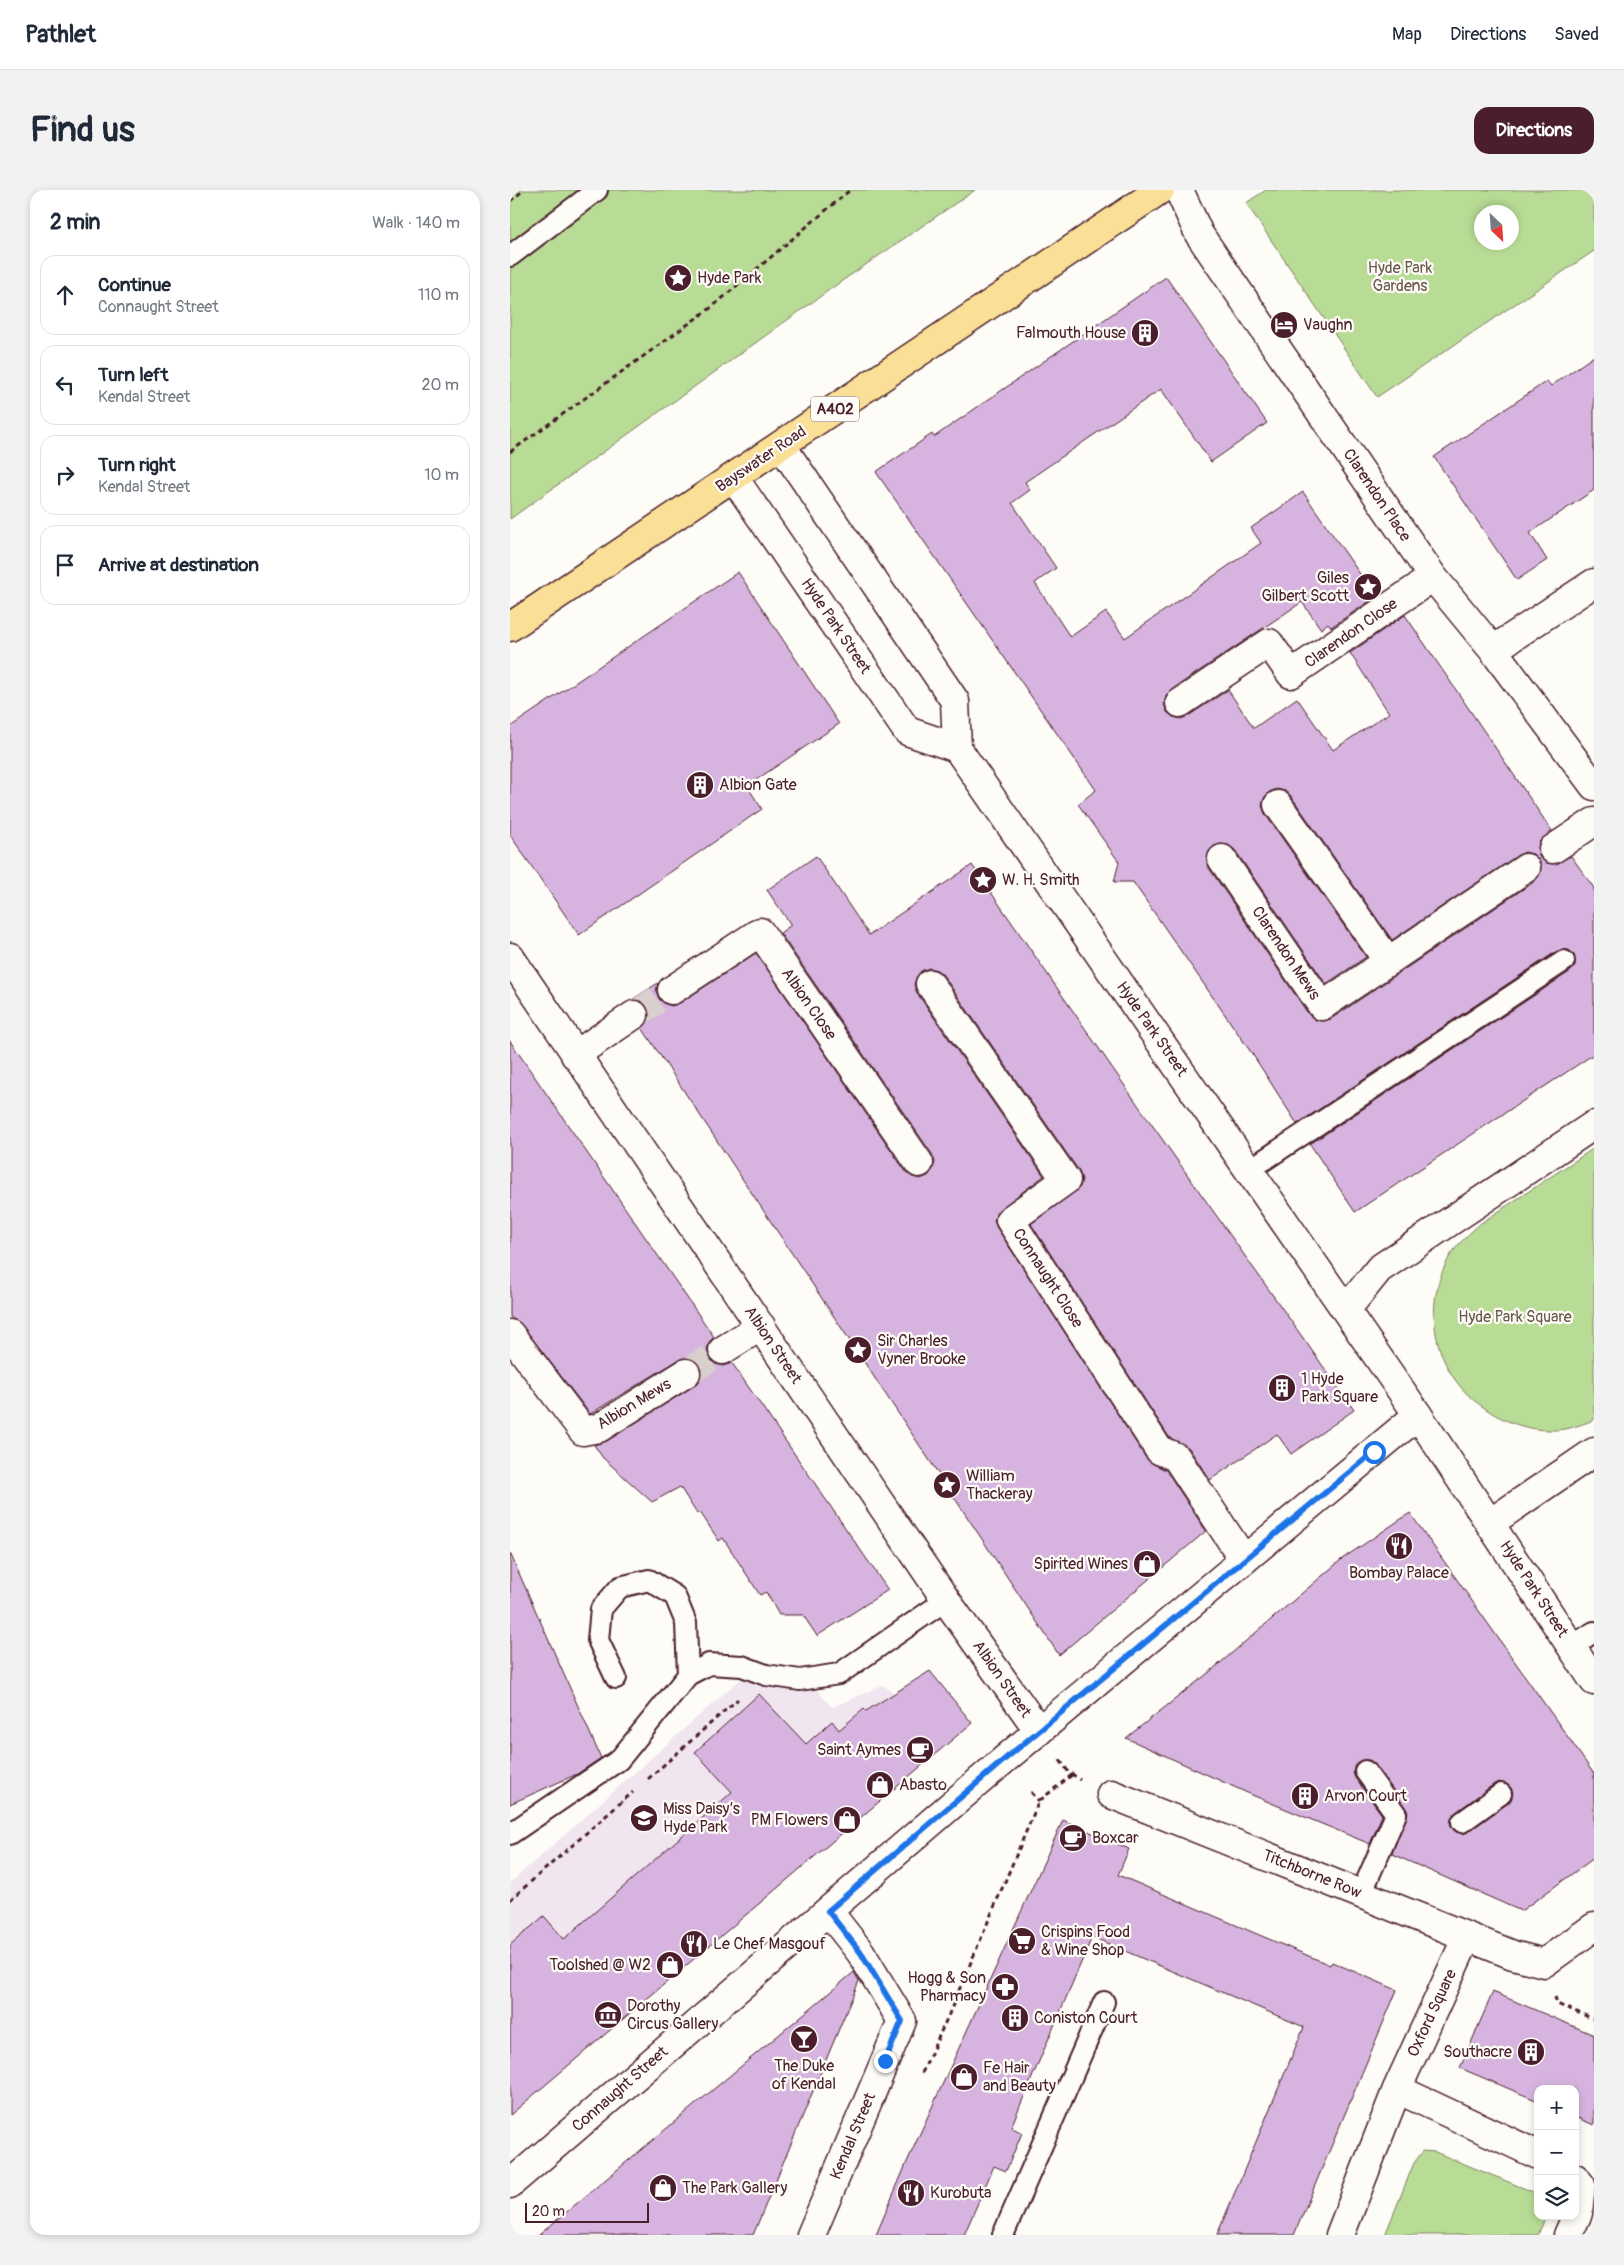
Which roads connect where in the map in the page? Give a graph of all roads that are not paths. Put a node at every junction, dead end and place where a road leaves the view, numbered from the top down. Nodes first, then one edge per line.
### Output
1 (597, 190) edge
2 (1160, 190) edge
3 (1179, 190) edge
4 (510, 256) edge
5 (781, 445) junction
6 (734, 478) junction
7 (1433, 577) junction
8 (1594, 583) edge
9 (510, 627) edge
10 (1493, 650) junction
11 (1180, 704) dead end
12 (957, 748) junction
13 (1590, 774) edge
14 (1278, 805) dead end
15 (1594, 822) edge
16 (1553, 849) dead end
17 (1222, 859) dead end
18 (1526, 868) dead end
19 (510, 957) edge
20 (1388, 961) junction
21 (1564, 961) dead end
22 (930, 984) dead end
23 (672, 990) tunnel mouth
24 (634, 1015) tunnel mouth
25 (575, 1055) junction
26 (1594, 1125) edge
27 (919, 1163) dead end
28 (1249, 1170) junction
29 (1346, 1310) junction
30 (761, 1326) junction
31 (510, 1334) edge
32 (723, 1350) tunnel mouth
33 (686, 1373) tunnel mouth
34 (1418, 1415) junction
35 (1594, 1452) edge
36 (1490, 1523) junction
37 (1244, 1560) junction
38 (946, 1600) junction
39 (1583, 1639) edge
40 (688, 1675) junction
41 (616, 1678) dead end
42 (1594, 1681) edge
43 (1039, 1731) junction
44 (1365, 1771) dead end
45 (1111, 1794) dead end
46 (1501, 1794) dead end
47 (1462, 1822) dead end
48 (510, 1834) edge
49 (1361, 1894) junction
50 (828, 1911) junction
51 (1594, 1927) edge
52 (1467, 1937) junction
53 (1104, 2002) dead end
54 (1397, 2090) junction
55 (1534, 2153) edge
56 (1579, 2183) edge
57 (510, 2184) edge
58 (1579, 2204) edge
59 (1575, 2220) edge
60 (811, 2235) edge
61 (1004, 2235) edge
62 (1340, 2235) edge
63 (1568, 2235) edge

1 - 4 lane
2 - 5 main road, Bayswater Road / A402
3 - 7 street, Clarendon Place
5 - 6 main road, Bayswater Road / A402
5 - 12 street
6 - 9 main road, Bayswater Road / A402
6 - 12 street, Hyde Park Street
7 - 10 street, Clarendon Place
7 - 11 street, Clarendon Close
8 - 10 street
10 - 13 street, Clarendon Place
12 - 28 street, Hyde Park Street
14 - 20 street
15 - 16 street
17 - 20 street, Clarendon Mews
18 - 20 street, Clarendon Mews
19 - 25 street, Albion Street
21 - 28 lane
22 - 37 street, Connaught Close
23 - 27 street, Albion Close
24 - 25 street
25 - 30 street, Albion Street
26 - 29 street
28 - 29 street, Hyde Park Street
29 - 34 street
30 - 32 street
30 - 38 street, Albion Street
31 - 33 street, Albion Mews
34 - 36 street
34 - 37 street, Connaught Street
35 - 36 street
36 - 39 street, Hyde Park Street
37 - 43 street, Connaught Street
38 - 40 lane
38 - 43 street, Albion Street
39 - 42 street, Hyde Park Street
40 - 41 lane
40 - 48 lane
43 - 50 street, Connaught Street
44 - 49 lane
45 - 49 street, Titchborne Row
46 - 47 lane
49 - 52 street, Titchborne Row
50 - 57 street, Connaught Street
50 - 60 street, Kendal Street
51 - 52 street, Titchborne Row
52 - 54 street, Oxford Square
53 - 61 lane
54 - 55 street
54 - 62 street, Oxford Square
56 - 58 street
59 - 63 street

